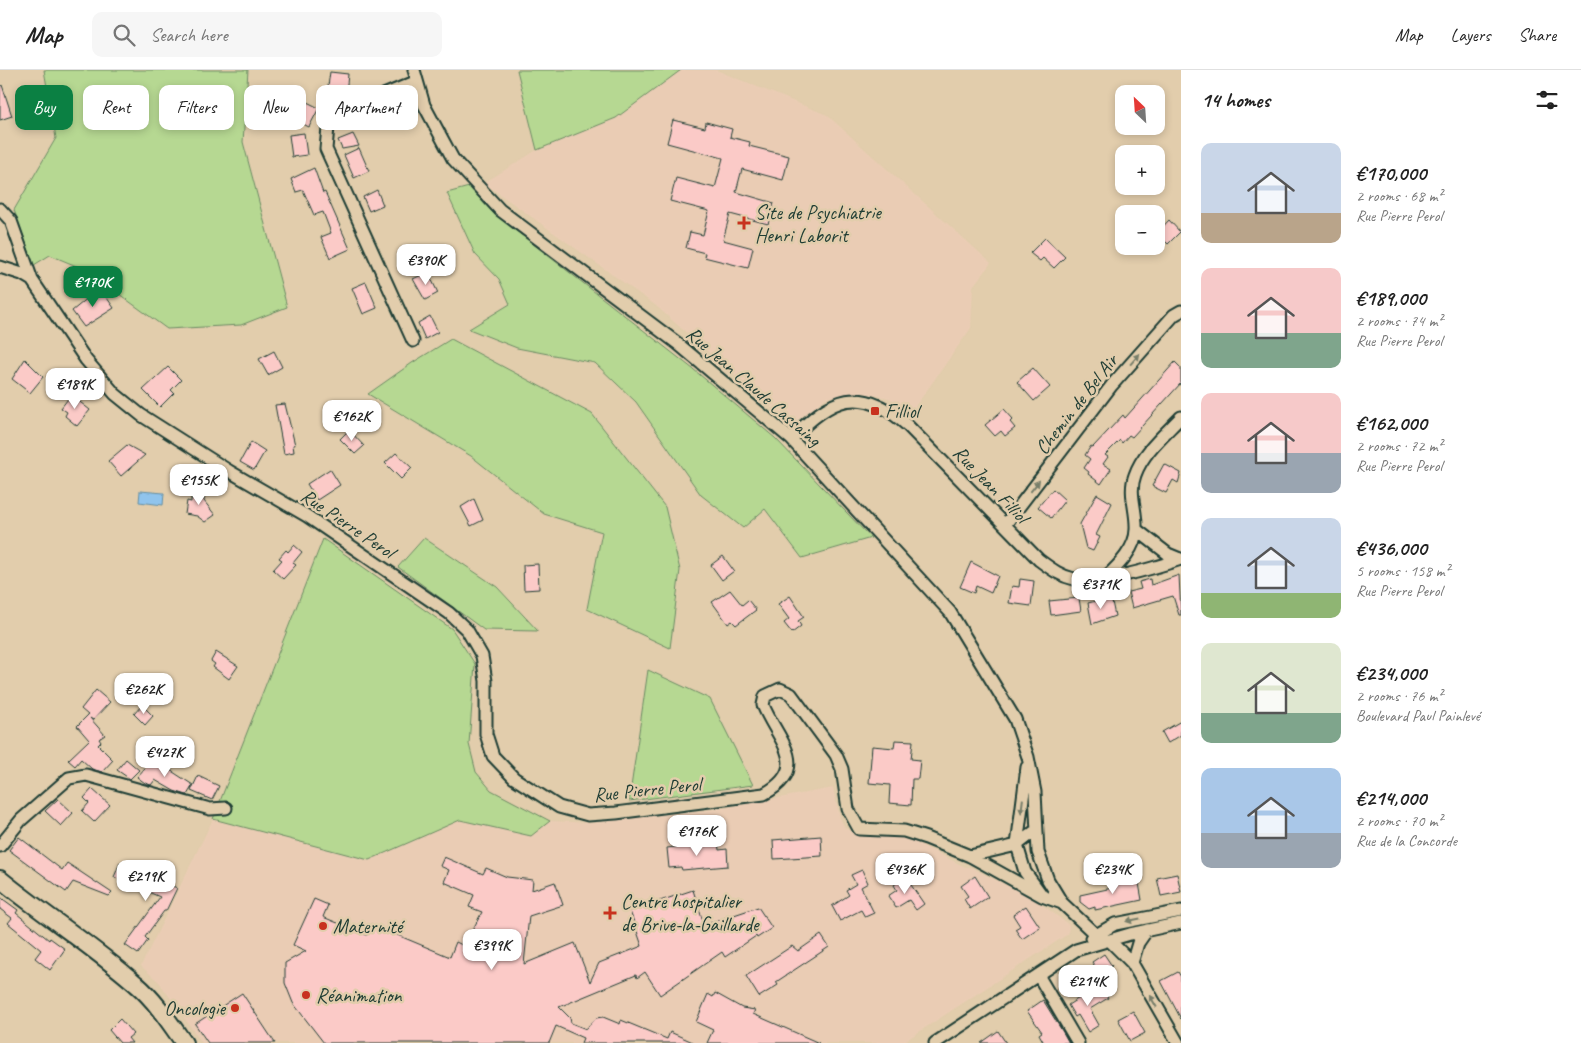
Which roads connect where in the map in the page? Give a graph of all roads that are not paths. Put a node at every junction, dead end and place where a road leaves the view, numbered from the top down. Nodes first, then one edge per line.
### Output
1 (414, 70) edge
2 (415, 82) junction
3 (0, 209) edge
4 (0, 268) edge
5 (32, 280) junction
6 (1181, 311) edge
7 (413, 341) dead end
8 (1181, 417) edge
9 (790, 439) junction
10 (1005, 525) junction
11 (1137, 530) junction
12 (1180, 559) edge
13 (1106, 577) junction
14 (1028, 758) junction
15 (226, 808) dead end
16 (1036, 831) junction
17 (1017, 845) junction
18 (0, 846) edge
19 (970, 856) junction
20 (0, 879) edge
21 (1042, 896) junction
22 (1062, 903) junction
23 (1181, 911) edge
24 (1181, 923) edge
25 (1147, 930) junction
26 (1097, 940) junction
27 (1110, 941) junction
28 (1132, 962) junction
29 (1038, 975) junction
30 (1174, 1042) edge
31 (184, 1043) edge
32 (935, 1043) edge
33 (1078, 1043) edge

1 - 2 street, Rue Jean Claude Cassaing
2 - 7 street
2 - 9 street, Rue Jean Claude Cassaing
3 - 5 street
4 - 5 street
5 - 19 street, Rue Pierre Perol
10 -> 6 street, Chemin de Bel Air
8 - 11 street
9 - 10 street, Rue Jean Filliol
9 - 14 street, Rue Jean Claude Cassaing
10 - 13 street, Rue Jean Filliol
11 - 12 street
11 - 13 street
12 - 13 street, Rue Jean Filliol
14 - 16 street, Rue Jean Claude Cassaing
14 -> 17 street, Rue Jean Claude Cassaing
15 - 18 street
16 - 17 street
16 - 22 street, Rue Jean Claude Cassaing
17 - 19 street
17 - 21 street, Rue Jean Claude Cassaing
19 - 21 street, Rue Pierre Perol
20 - 31 main road
21 - 22 street, Rue Pierre Perol
22 - 26 street, Rue Pierre Perol
23 -> 26 street
24 - 25 street
25 - 27 street
25 - 28 street
26 - 27 street, Rue Pierre Perol
26 - 29 street
27 - 28 street
30 -> 28 street
29 - 32 street
29 - 33 street

